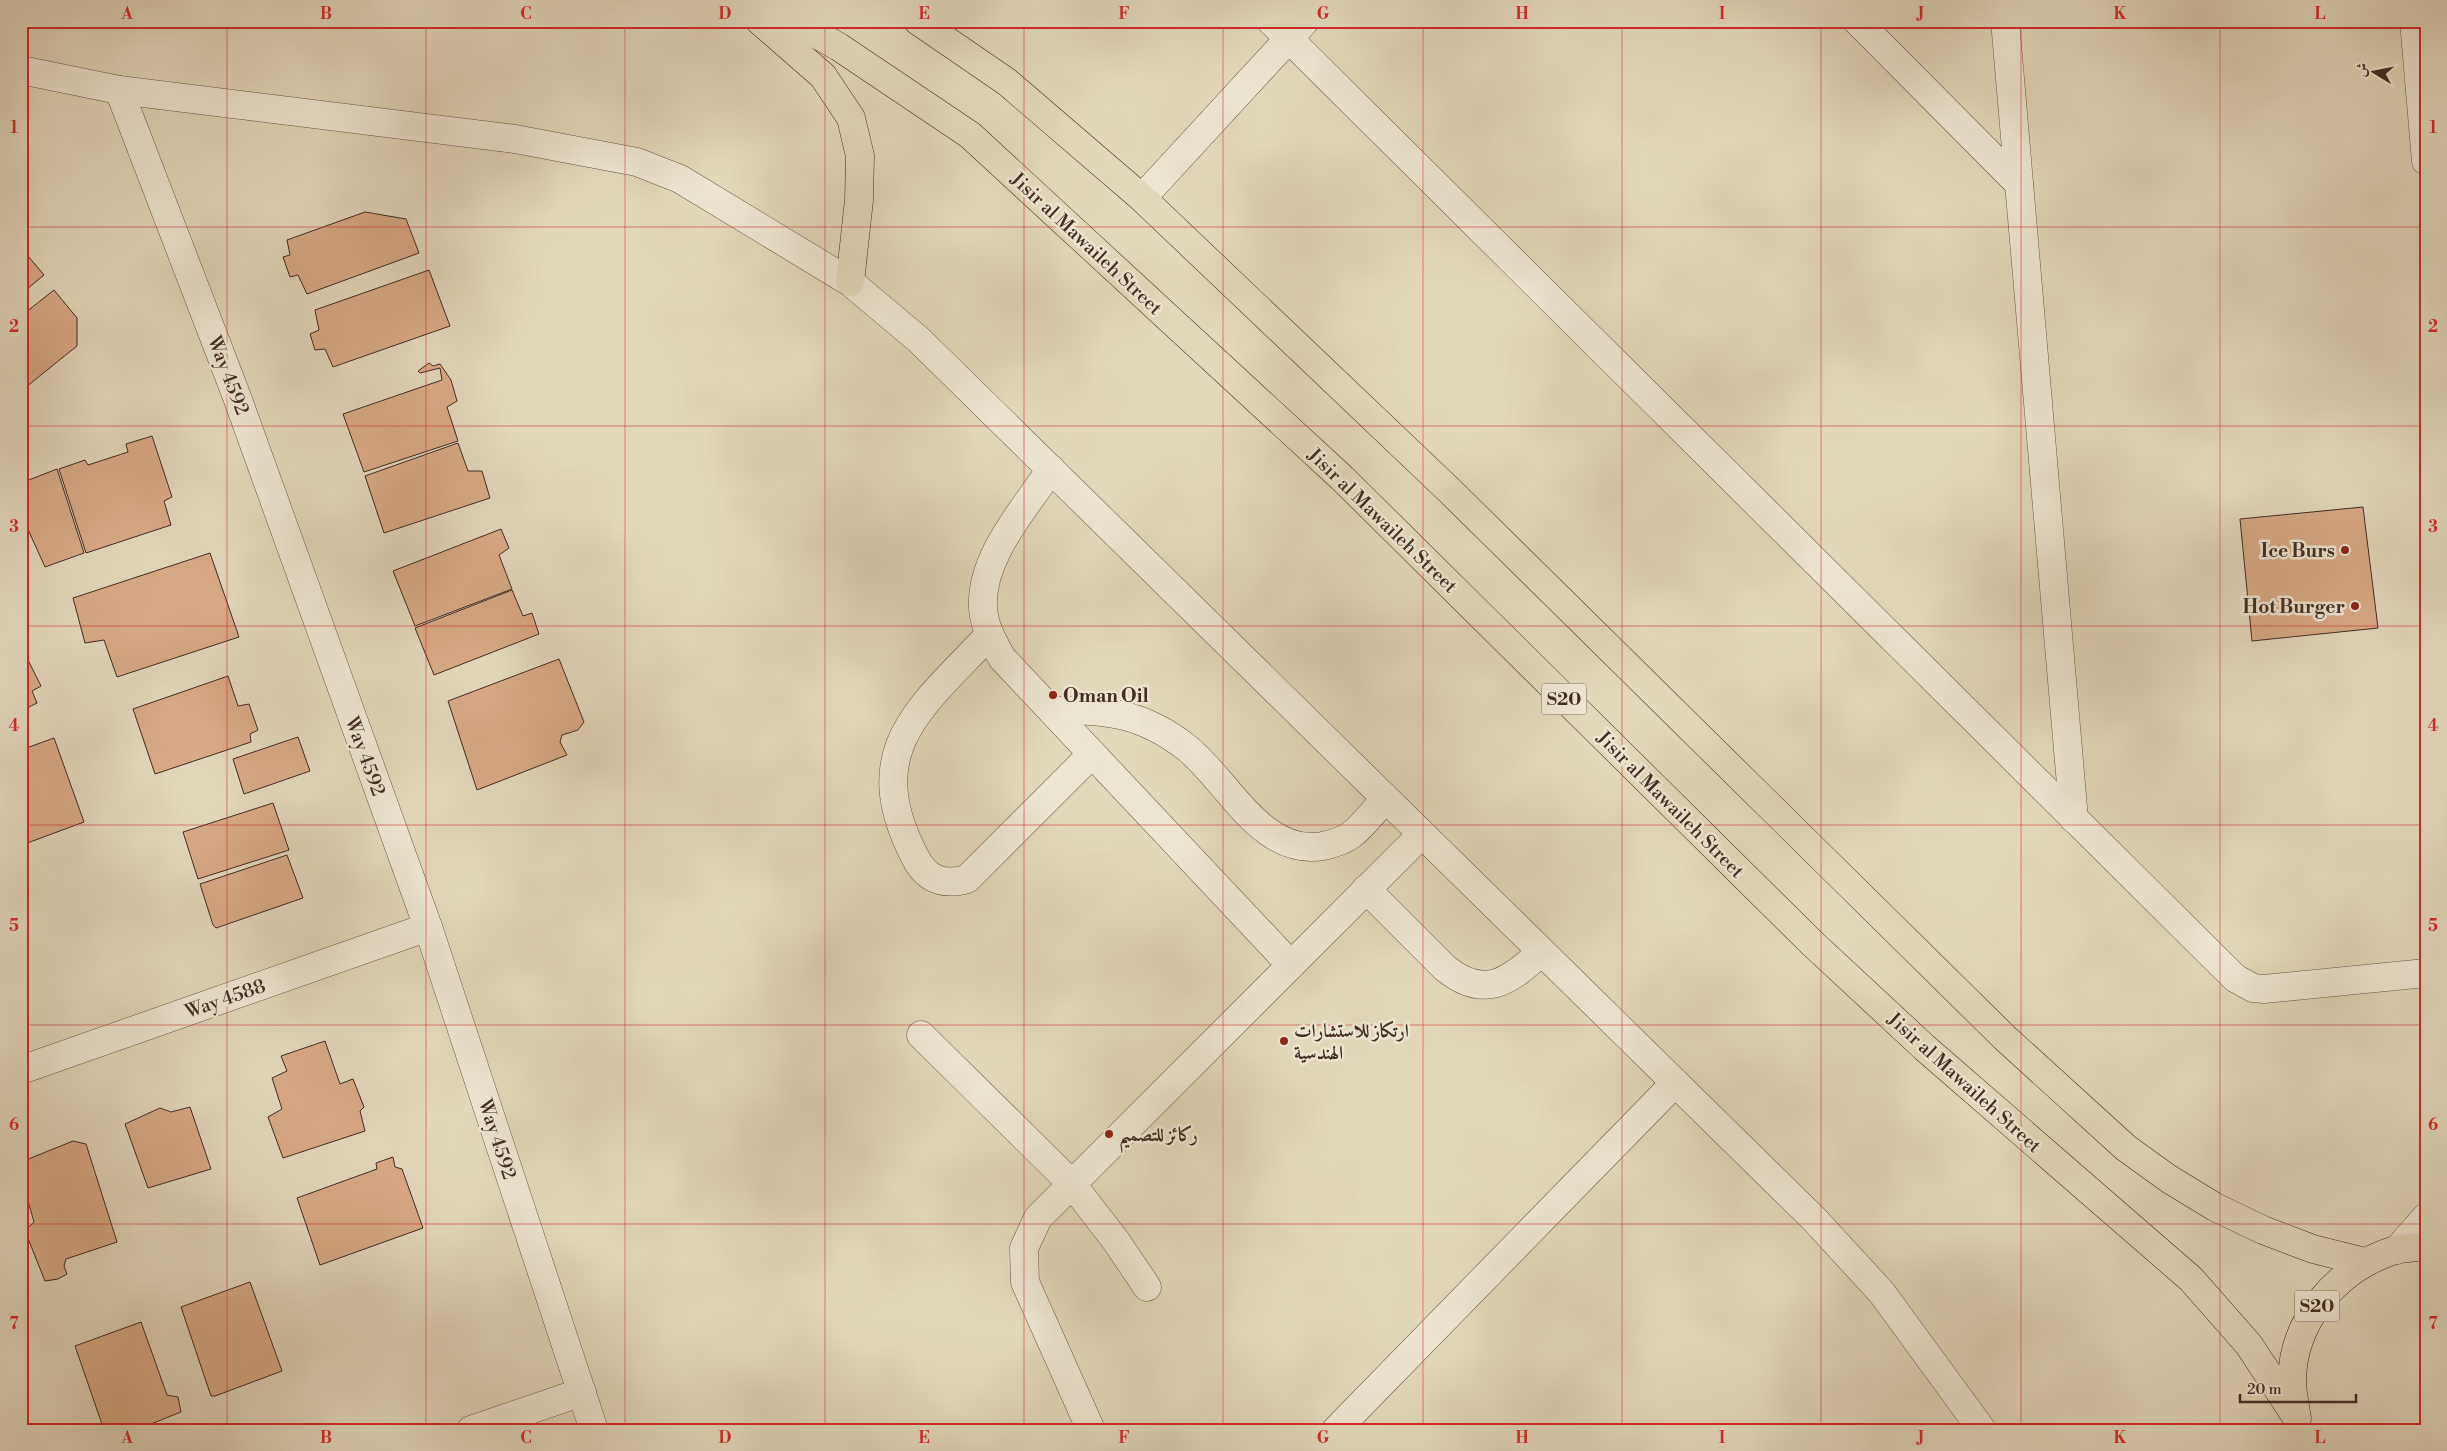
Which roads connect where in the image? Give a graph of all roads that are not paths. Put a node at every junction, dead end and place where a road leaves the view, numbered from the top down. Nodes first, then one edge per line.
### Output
1 (760, 21) edge
2 (793, 21) edge
3 (918, 21) edge
4 (1857, 21) edge
5 (2005, 21) edge
6 (2414, 21) edge
7 (1288, 27) edge
8 (21, 70) edge
9 (119, 90) junction
10 (2426, 156) edge
11 (2019, 184) junction
12 (1142, 198) junction
13 (850, 282) junction
14 (1051, 470) junction
15 (989, 635) junction
16 (1052, 711) junction
17 (1092, 754) junction
18 (1385, 799) junction
19 (2074, 819) junction
20 (1422, 834) junction
21 (1366, 889) junction
22 (428, 927) junction
23 (1541, 952) junction
24 (1291, 966) junction
25 (2426, 973) edge
26 (921, 1034) dead end
27 (21, 1070) edge
28 (1675, 1083) junction
29 (1072, 1184) junction
30 (2426, 1217) edge
31 (2426, 1246) edge
32 (2397, 1250) junction
33 (2365, 1262) junction
34 (1147, 1287) dead end
35 (582, 1392) junction
36 (2299, 1424) edge
37 (471, 1430) edge
38 (594, 1430) edge
39 (1090, 1430) edge
40 (1336, 1430) edge
41 (1982, 1430) edge

1 - 13 main road
2 - 36 main road, Jisir al Mawaileh Street / S20
3 - 12 main road
4 - 11 street
5 - 11 street
6 - 10 street
7 - 12 street
7 - 19 street
8 - 9 street
9 - 13 street
9 - 22 street, Way 4592
11 - 19 street
12 - 33 main road
13 - 14 street
14 - 15 street
14 - 18 street
15 - 16 street
15 - 17 street
16 - 17 street
16 - 18 street
17 - 24 street
18 - 20 street
19 - 25 street
20 - 21 street
20 - 23 street
21 - 23 street
21 - 24 street
22 - 27 street, Way 4588
22 - 35 street, Way 4592
23 - 28 street
24 - 29 street
26 - 29 street
28 - 40 street
28 - 41 street
29 - 34 street
29 - 39 street
30 - 32 street
31 - 32 main road, S20
32 - 33 main road, S20
33 - 36 main road, S20
35 - 37 street
35 - 38 street, Way 4592

